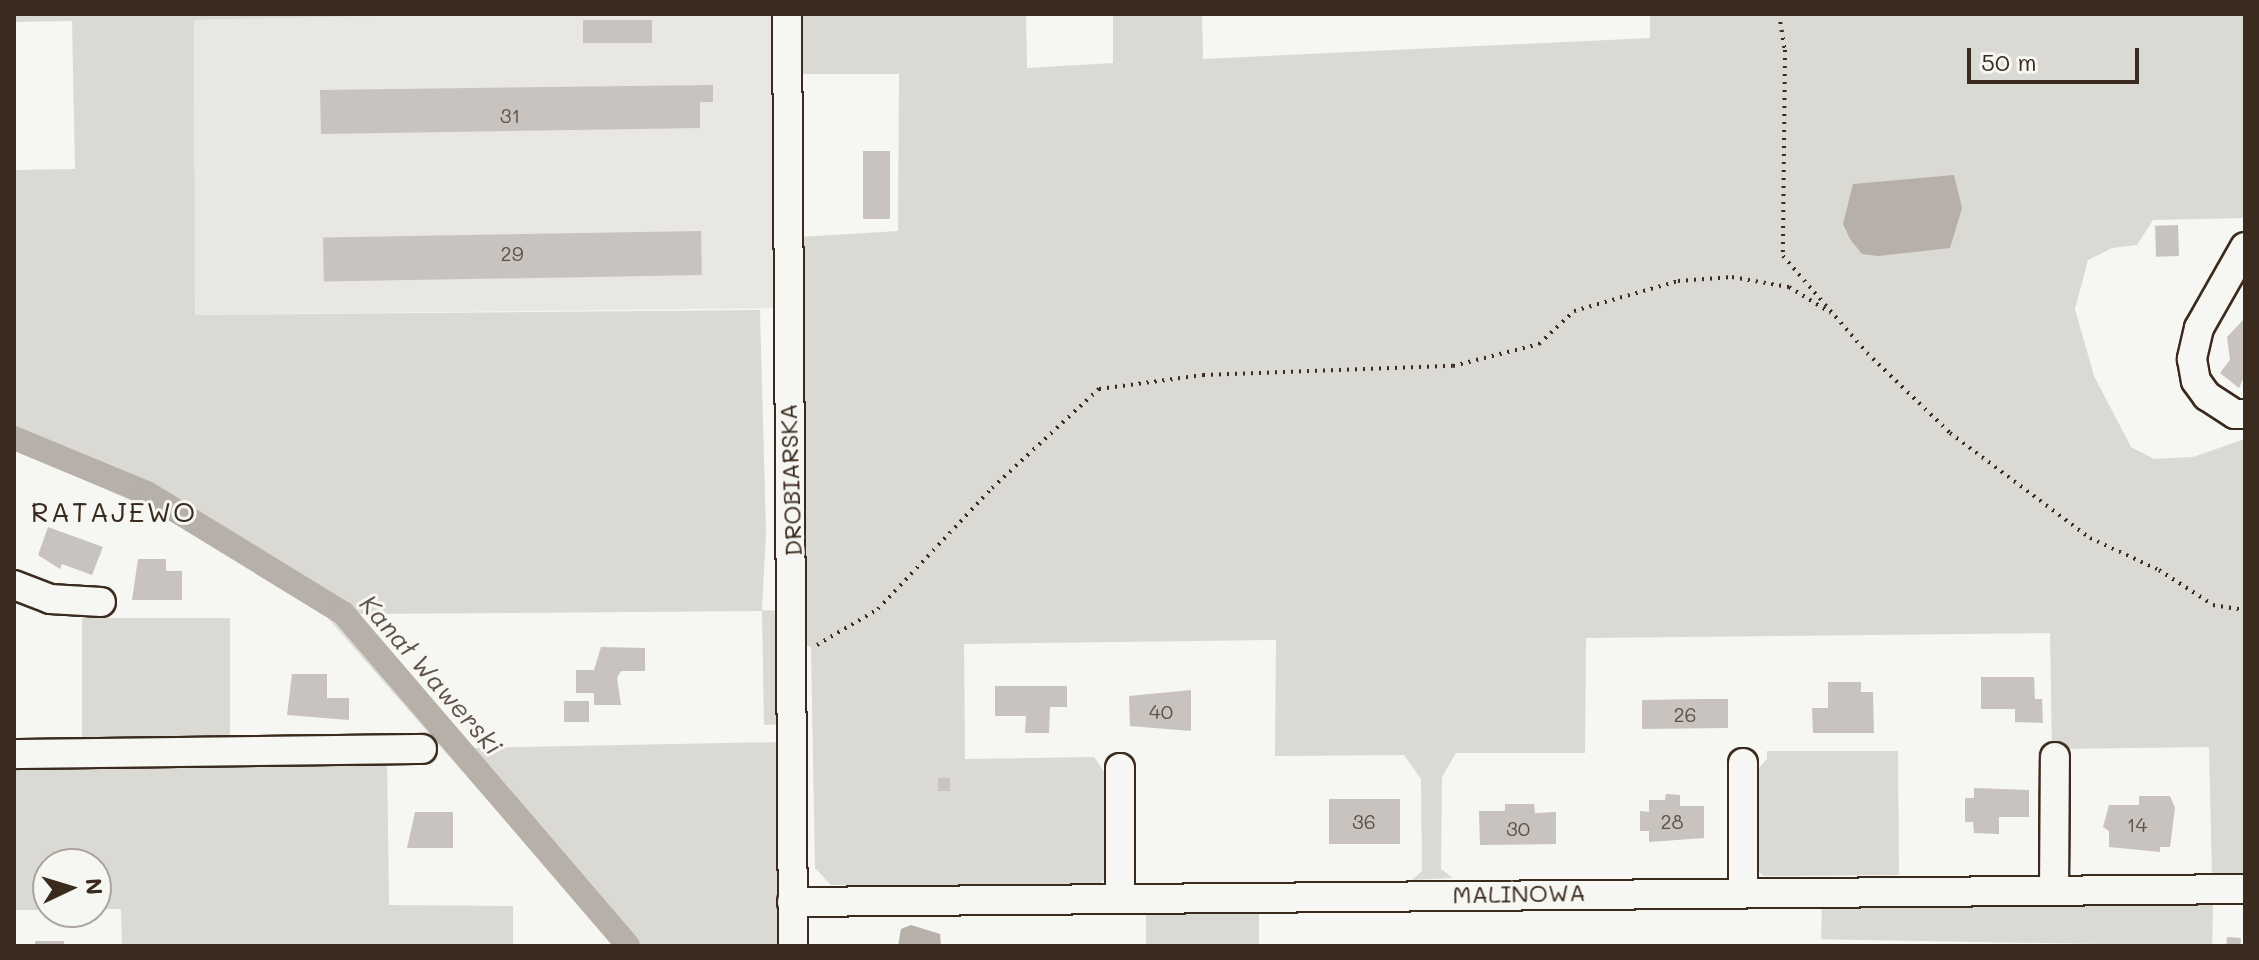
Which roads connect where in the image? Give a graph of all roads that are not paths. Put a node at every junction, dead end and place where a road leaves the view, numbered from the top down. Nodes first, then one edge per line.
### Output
1 (787, 14) edge
2 (2245, 247) edge
3 (2245, 414) edge
4 (14, 585) edge
5 (101, 602) dead end
6 (422, 749) dead end
7 (14, 754) edge
8 (2055, 757) dead end
9 (1743, 763) dead end
10 (1120, 768) dead end
11 (2245, 889) edge
12 (2054, 890) junction
13 (1743, 892) junction
14 (1120, 898) junction
15 (792, 902) junction
16 (793, 946) edge

1 - 15 street, DROBIARSKA
2 - 3 street
4 - 5 street
6 - 7 street
8 - 12 street
9 - 13 street
10 - 14 street
11 - 12 street, MALINOWA
12 - 13 street, MALINOWA
13 - 14 street, MALINOWA
14 - 15 street, MALINOWA
15 - 16 street, DROBIARSKA

